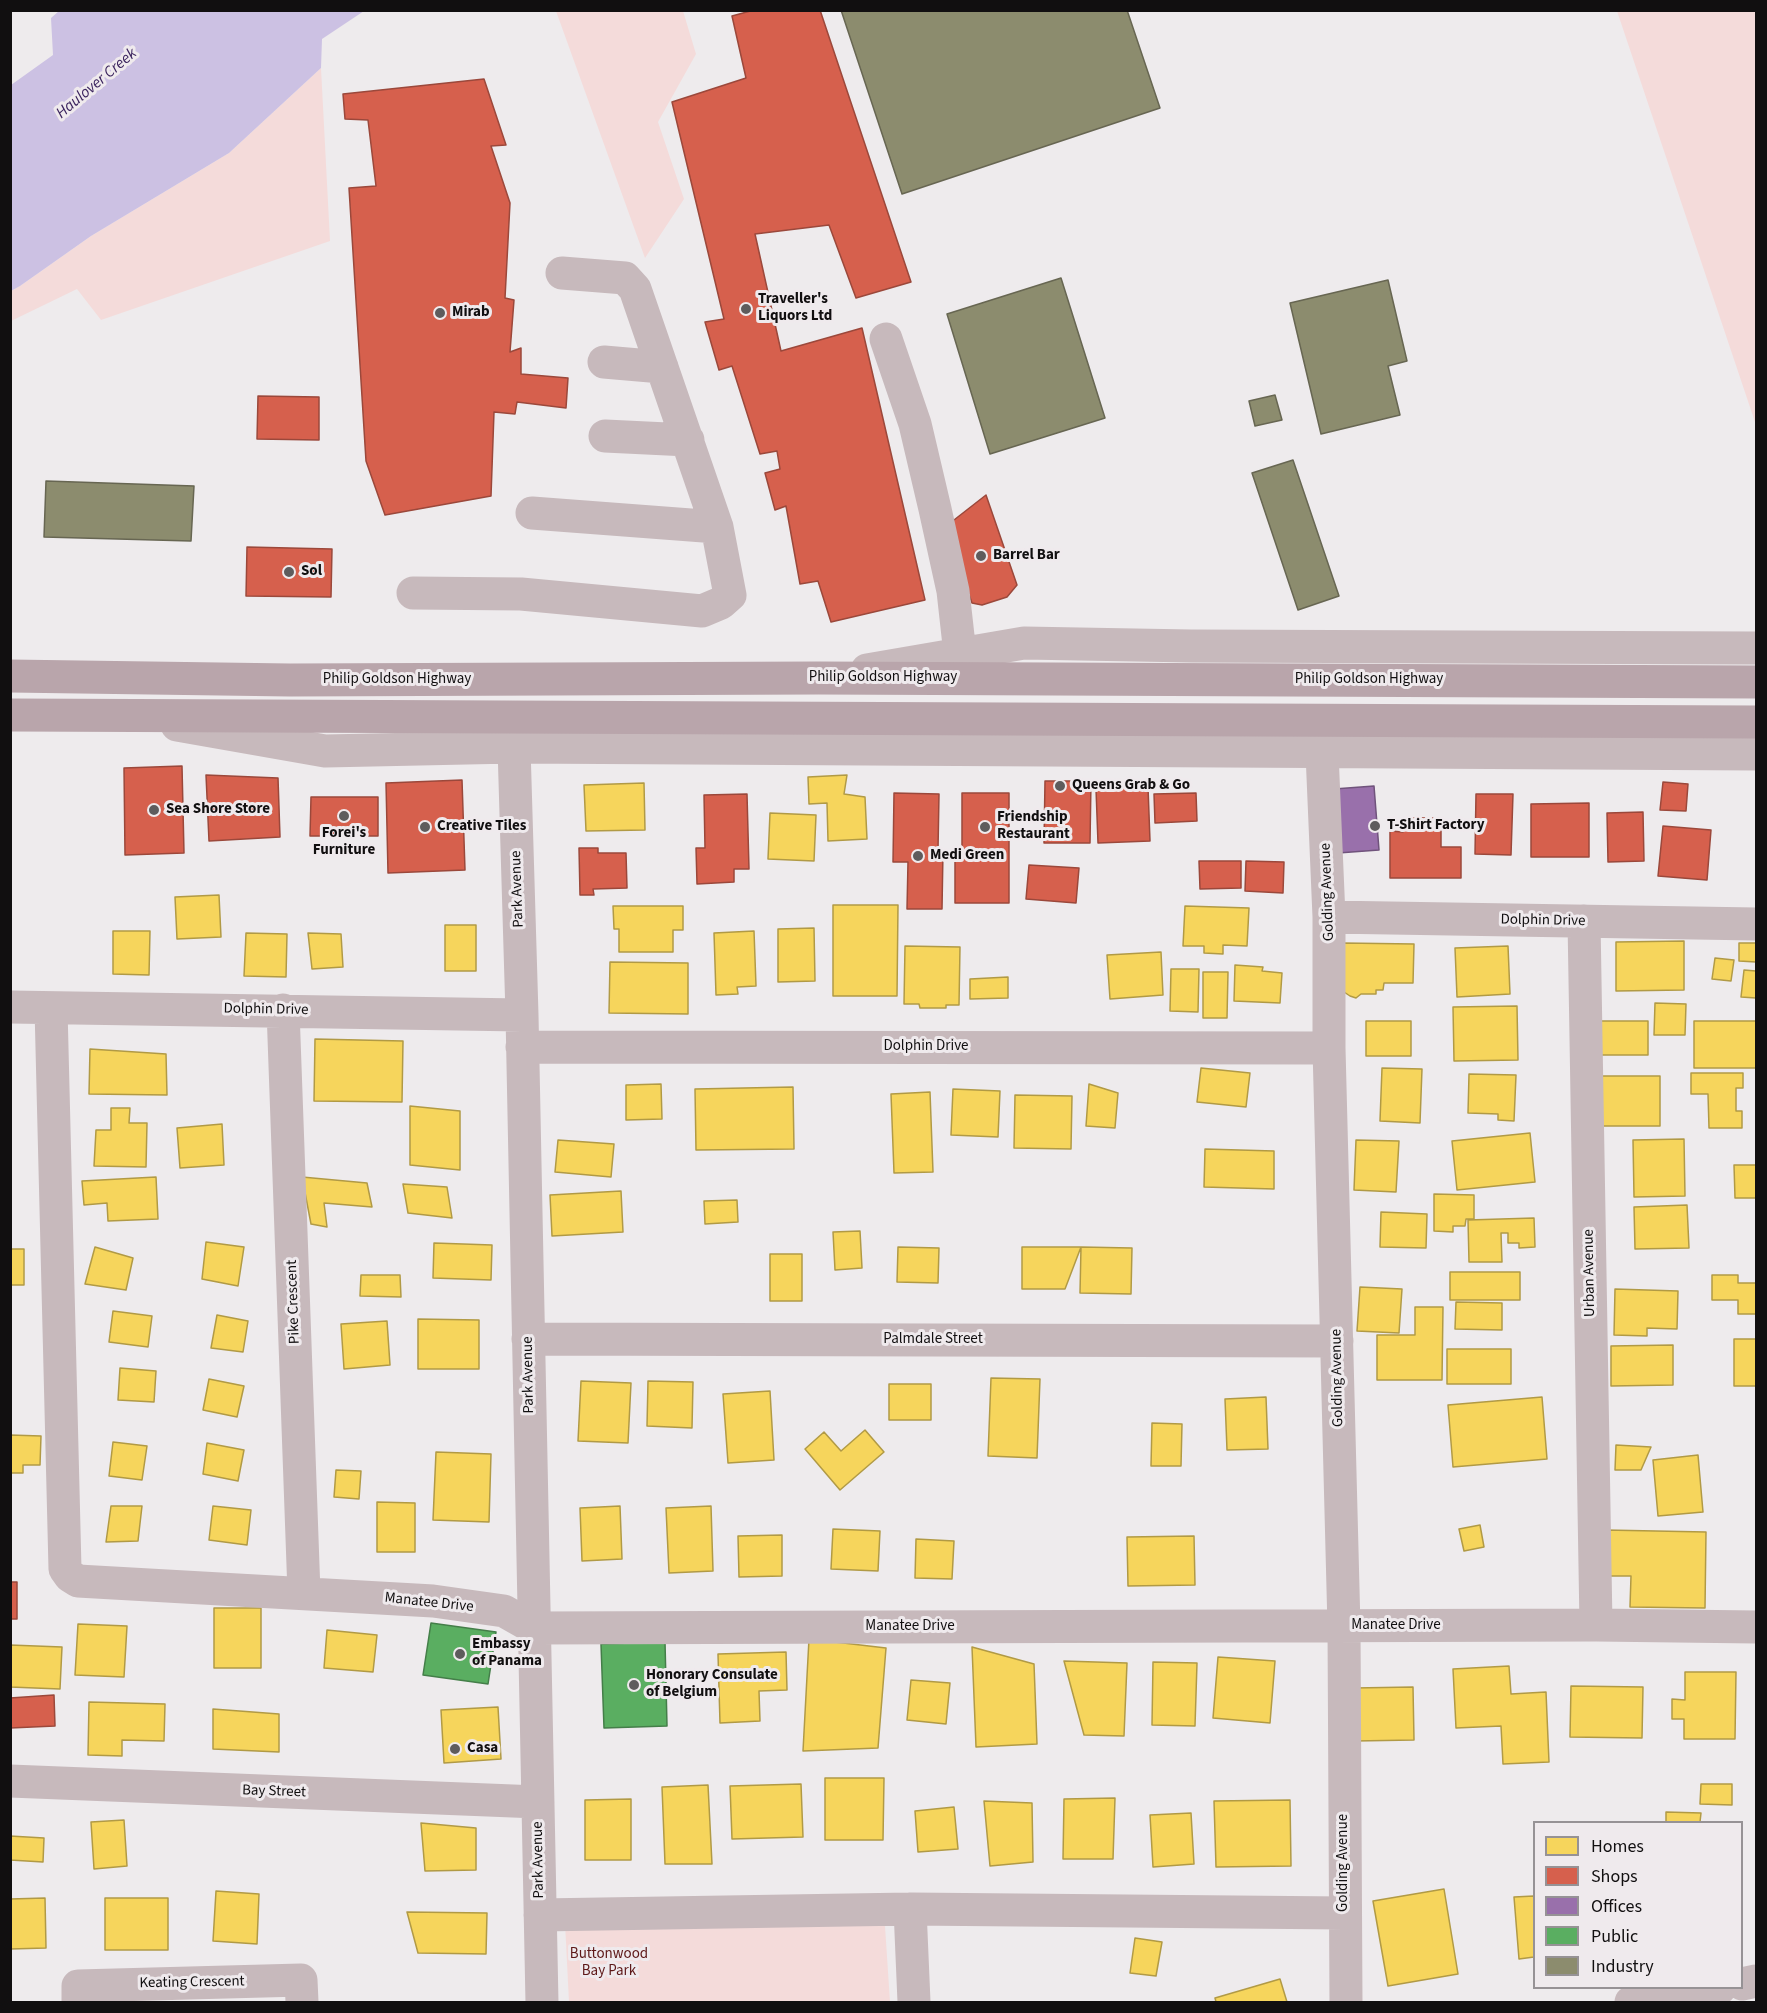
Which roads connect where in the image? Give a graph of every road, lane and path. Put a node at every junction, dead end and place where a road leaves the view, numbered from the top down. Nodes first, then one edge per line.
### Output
1 (562, 273) dead end
2 (886, 339) dead end
3 (604, 362) dead end
4 (662, 367) junction
5 (605, 436) dead end
6 (688, 440) junction
7 (532, 513) dead end
8 (717, 527) junction
9 (412, 593) dead end
10 (1756, 648) edge
11 (960, 654) junction
12 (10, 676) edge
13 (818, 678) junction
14 (1756, 682) edge
15 (10, 715) edge
16 (122, 715) junction
17 (1756, 722) edge
18 (514, 747) junction
19 (1322, 753) junction
20 (1756, 754) edge
21 (1329, 917) junction
22 (1584, 921) junction
23 (1756, 924) edge
24 (10, 1007) edge
25 (51, 1008) junction
26 (283, 1010) junction
27 (522, 1015) junction
28 (522, 1047) junction
29 (1329, 1048) junction
30 (528, 1339) junction
31 (1337, 1341) junction
32 (304, 1593) junction
33 (1596, 1625) junction
34 (1344, 1627) junction
35 (1756, 1627) edge
36 (534, 1628) junction
37 (10, 1781) edge
38 (537, 1802) junction
39 (910, 1909) junction
40 (1344, 1913) junction
41 (540, 1916) junction
42 (1714, 1989) edge
43 (78, 2002) edge
44 (302, 2002) edge
45 (542, 2002) edge
46 (914, 2002) edge
47 (1346, 2002) edge
48 (1630, 2002) edge

1 - 4 street
2 - 11 street
3 - 4 street
4 - 6 street
5 - 6 street
6 - 8 street
7 - 8 street
8 - 9 street
10 - 11 street
11 - 13 street
12 - 13 main road, Philip Goldson Highway
13 - 14 main road, Philip Goldson Highway
15 - 16 main road
16 - 17 main road
16 - 18 street
18 - 19 street
18 - 27 street, Park Avenue
19 - 20 street
19 - 21 street, Golding Avenue
21 - 22 street, Dolphin Drive
21 - 29 street, Golding Avenue
22 - 23 street, Dolphin Drive
22 - 33 street, Urban Avenue
24 - 25 street, Dolphin Drive
25 - 26 street, Dolphin Drive
25 - 32 street, Manatee Drive
26 - 27 street, Dolphin Drive
26 - 32 street, Pike Crescent
27 - 28 street, Park Avenue
28 - 29 street, Dolphin Drive
28 - 30 street, Park Avenue
29 - 31 street, Golding Avenue
30 - 31 street, Palmdale Street
30 - 36 street, Park Avenue
31 - 34 street, Golding Avenue
32 - 36 street, Manatee Drive
33 - 34 street, Manatee Drive
33 - 35 street, Manatee Drive
34 - 36 street, Manatee Drive
34 - 40 street, Golding Avenue
36 - 38 street, Park Avenue
37 - 38 street, Bay Street
38 - 41 street, Park Avenue
39 - 40 street
39 - 41 street
39 - 46 street
40 - 47 street, Golding Avenue
41 - 45 street, Park Avenue
42 - 48 street
43 - 44 street, Keating Crescent

